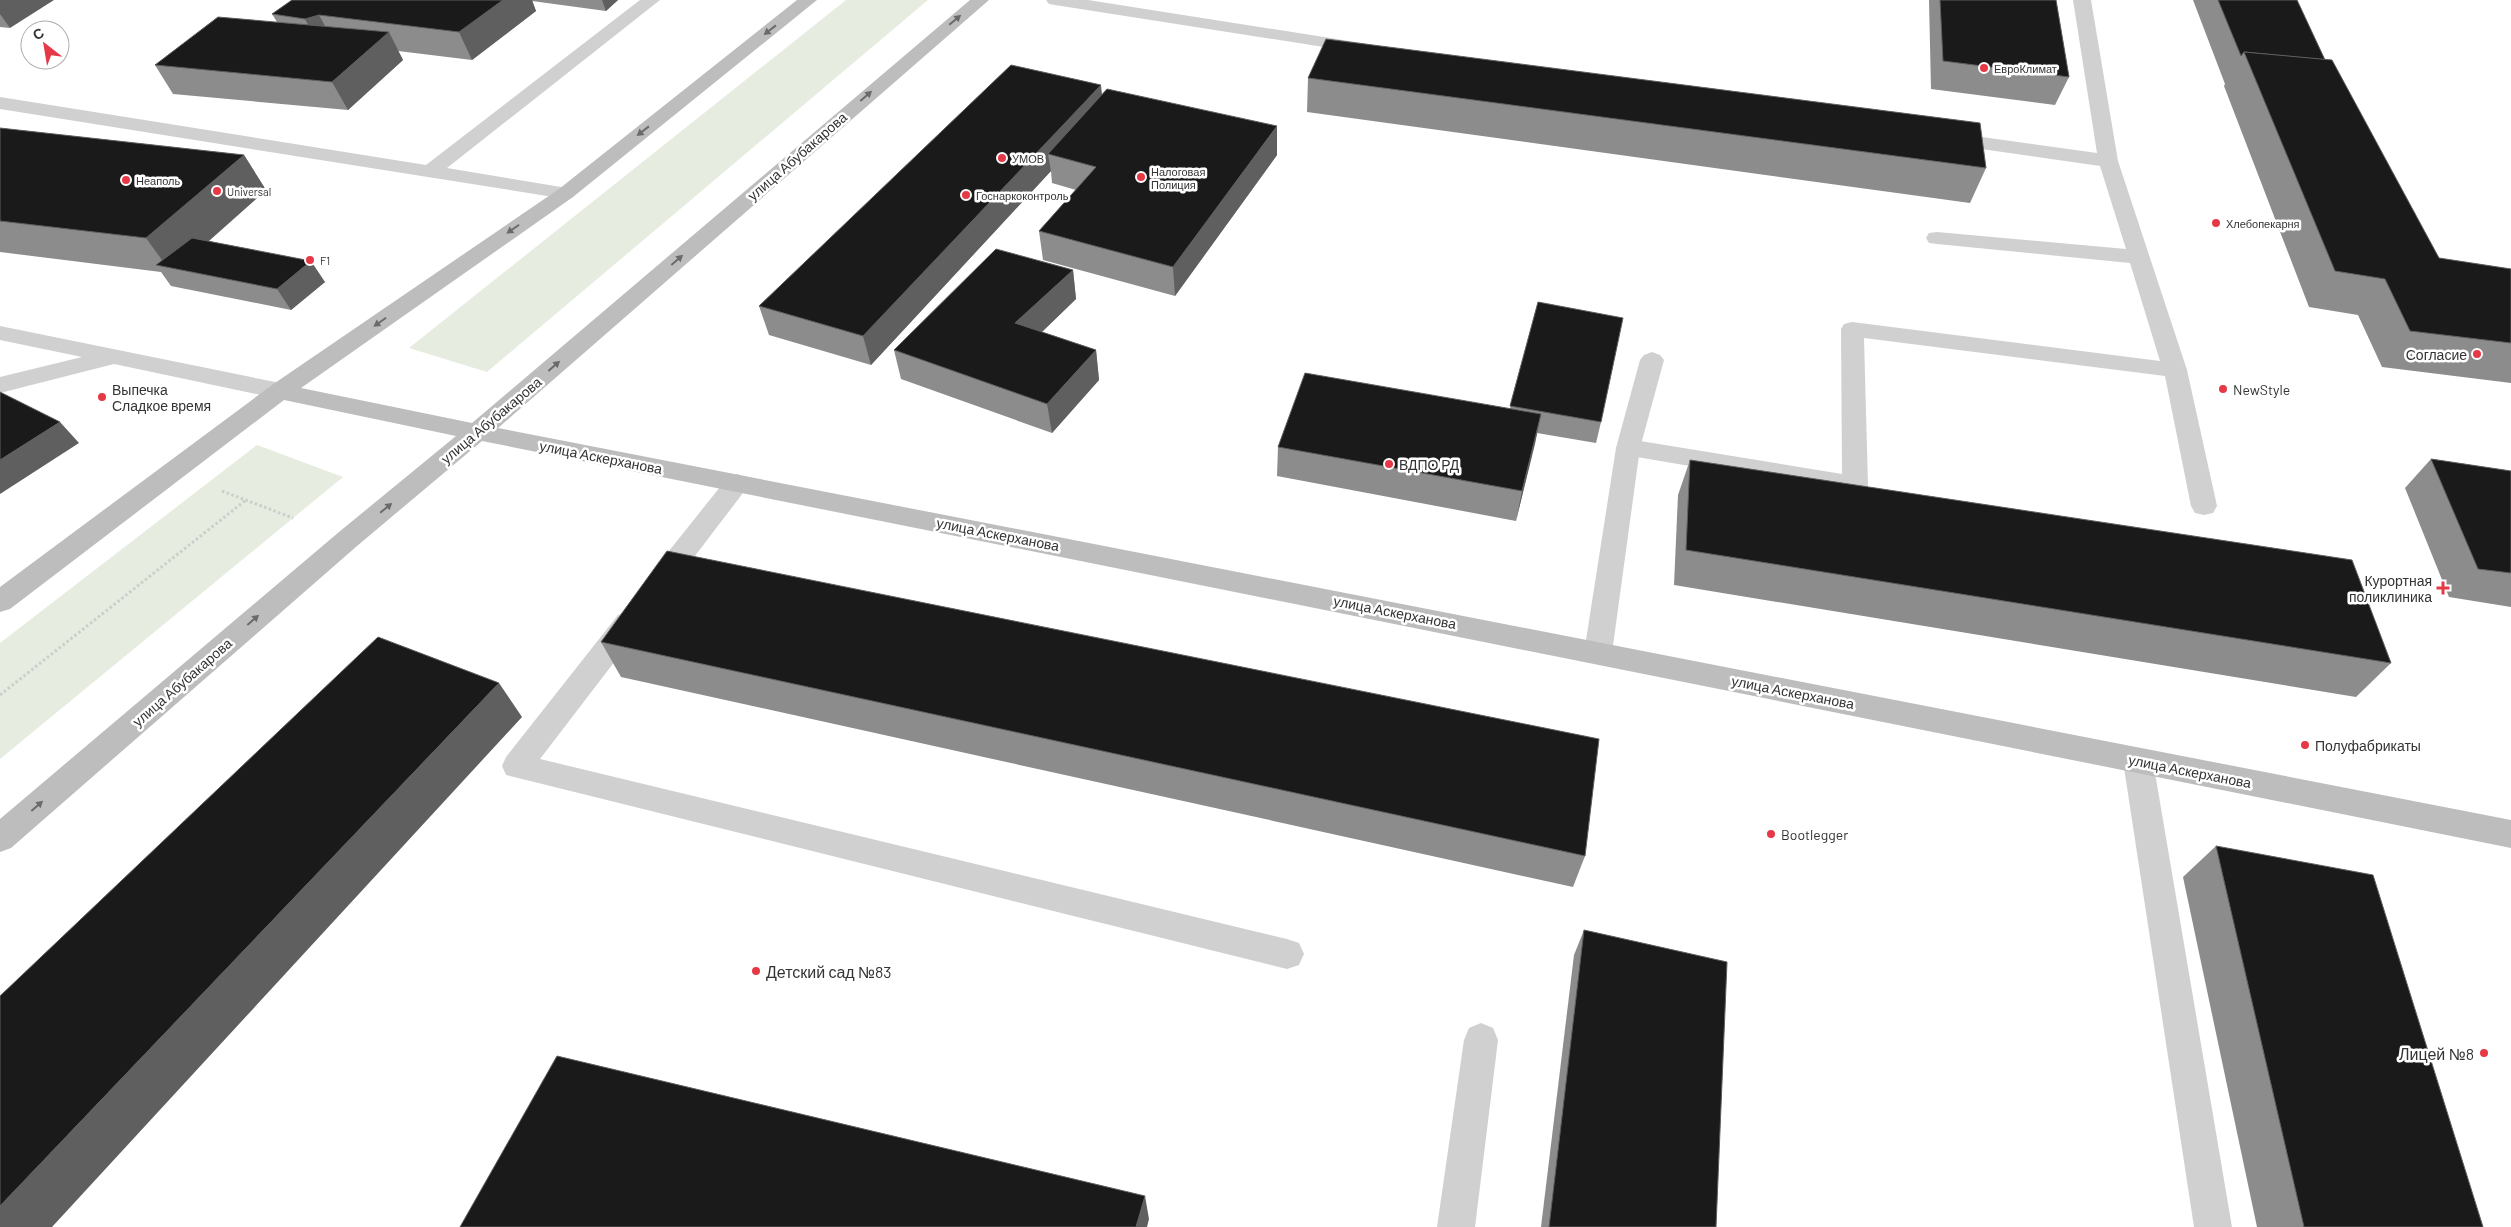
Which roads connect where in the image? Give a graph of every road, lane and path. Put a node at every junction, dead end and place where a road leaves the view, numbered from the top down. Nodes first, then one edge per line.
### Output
1 (651, 0) edge
2 (808, 0) edge
3 (980, 0) edge
4 (1055, 0) edge
5 (2082, 0) edge
6 (1383, 51) edge
7 (0, 103) edge
8 (1931, 136) edge
9 (2108, 161) junction
10 (431, 171) junction
11 (566, 193) junction
12 (1937, 238) dead end
13 (2138, 257) junction
14 (0, 333) edge
15 (112, 357) junction
16 (1652, 360) dead end
17 (2175, 370) junction
18 (0, 385) edge
19 (280, 391) junction
20 (478, 432) junction
21 (1628, 448) junction
22 (737, 483) junction
23 (214, 488) dead end
24 (246, 500) junction
25 (2204, 506) dead end
26 (293, 518) dead end
27 (0, 602) edge
28 (1598, 653) junction
29 (0, 695) edge
30 (2138, 761) junction
31 (2511, 834) edge
32 (0, 838) edge
33 (1288, 954) dead end
34 (1481, 1040) dead end
35 (1456, 1227) edge
36 (2213, 1227) edge

1 - 10 street
2 -> 11 main road
20 -> 3 main road, улица Абубакарова
4 - 6 street
5 - 9 street
7 - 10 street
8 - 9 street
9 - 13 street
10 - 11 street
11 -> 19 main road
12 - 13 street
13 - 17 street
14 - 15 street
15 - 18 street
15 - 19 street
16 - 21 street
17 - 21 street
17 - 25 street
19 - 20 main road, улица Аскерханова
19 - 27 main road
20 - 22 main road, улица Аскерханова
32 -> 20 main road, улица Абубакарова
21 - 28 street
22 - 28 main road, улица Аскерханова
22 - 33 street
23 - 24 path
24 - 26 path
24 - 29 path
28 - 30 main road, улица Аскерханова
30 - 31 main road, улица Аскерханова
30 - 36 street
34 - 35 street

